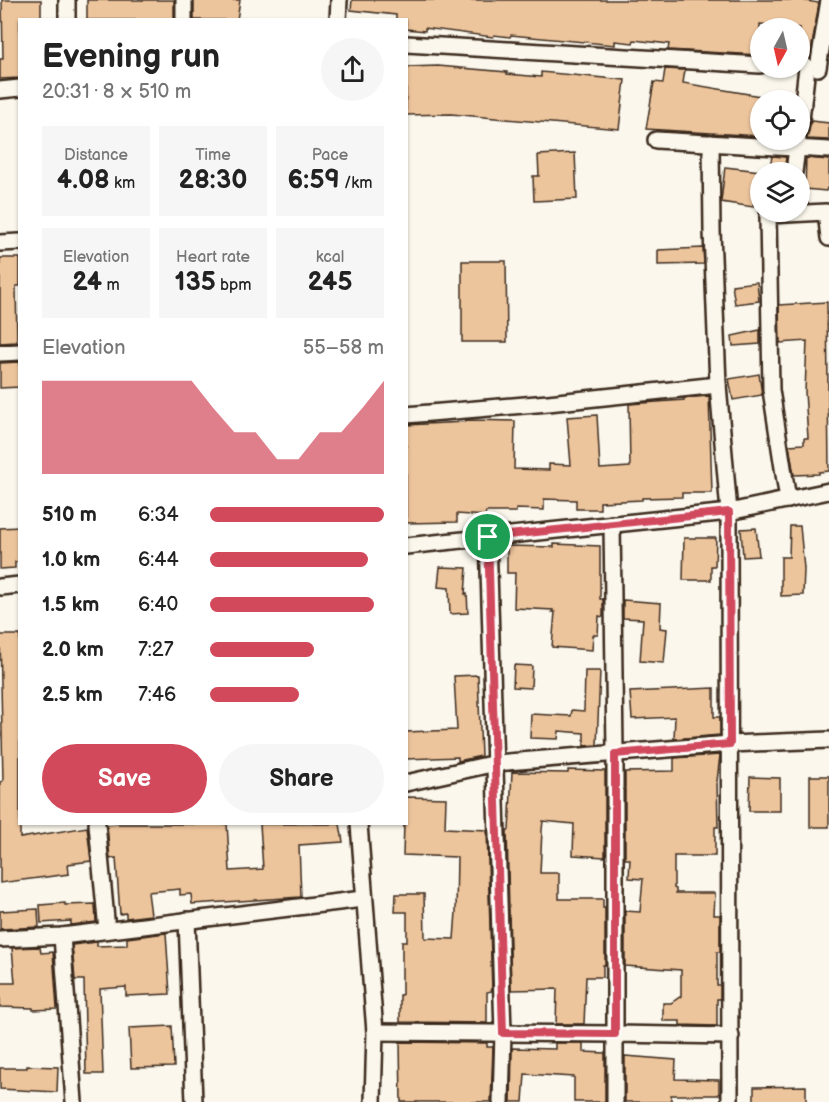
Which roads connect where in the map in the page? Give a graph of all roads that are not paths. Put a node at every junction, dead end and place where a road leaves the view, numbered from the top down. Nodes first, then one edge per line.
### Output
1 (67, 0) edge
2 (184, 0) edge
3 (339, 0) edge
4 (829, 0) edge
5 (67, 18) edge
6 (184, 18) edge
7 (338, 18) edge
8 (408, 44) edge
9 (750, 63) edge
10 (813, 68) edge
11 (18, 88) edge
12 (0, 90) edge
13 (808, 90) edge
14 (656, 140) dead end
15 (711, 143) junction
16 (750, 143) edge
17 (810, 146) edge
18 (829, 150) edge
19 (810, 212) edge
20 (768, 222) edge
21 (829, 237) edge
22 (18, 242) edge
23 (0, 243) edge
24 (18, 352) edge
25 (0, 353) edge
26 (718, 385) junction
27 (408, 415) edge
28 (829, 491) edge
29 (788, 500) junction
30 (729, 512) junction
31 (612, 524) junction
32 (488, 537) junction
33 (408, 546) edge
34 (18, 585) edge
35 (0, 587) edge
36 (829, 740) edge
37 (730, 744) junction
38 (615, 754) junction
39 (496, 763) junction
40 (408, 783) edge
41 (97, 825) edge
42 (359, 825) edge
43 (363, 899) junction
44 (187, 920) junction
45 (107, 930) junction
46 (62, 936) junction
47 (0, 939) edge
48 (375, 1032) junction
49 (503, 1033) junction
50 (615, 1034) junction
51 (730, 1036) junction
52 (74, 1102) edge
53 (194, 1102) edge
54 (373, 1102) edge
55 (501, 1102) edge
56 (615, 1102) edge
57 (730, 1102) edge

1 - 5 street
2 - 6 street
3 - 7 street
4 - 10 street
8 - 9 street
10 - 13 street
11 - 12 street
14 - 15 street
15 - 16 street
15 - 26 street
17 - 18 street
19 - 21 street
20 - 29 street
22 - 23 street
24 - 25 street
26 - 27 street
26 - 30 street
28 - 29 street
29 - 30 street
30 - 31 street
30 - 37 street
31 - 32 street
31 - 38 street
32 - 33 street
32 - 39 street
34 - 35 street
36 - 37 street
37 - 38 street
37 - 51 street
38 - 39 street
38 - 50 street
39 - 40 street
39 - 49 street
41 - 45 street
42 - 43 street
43 - 44 street
43 - 48 street
44 - 45 street
44 - 53 street
45 - 46 street
46 - 47 street
46 - 52 street
48 - 49 street
48 - 54 street
49 - 50 street
49 - 55 street
50 - 51 street
50 - 56 street
51 - 57 street

